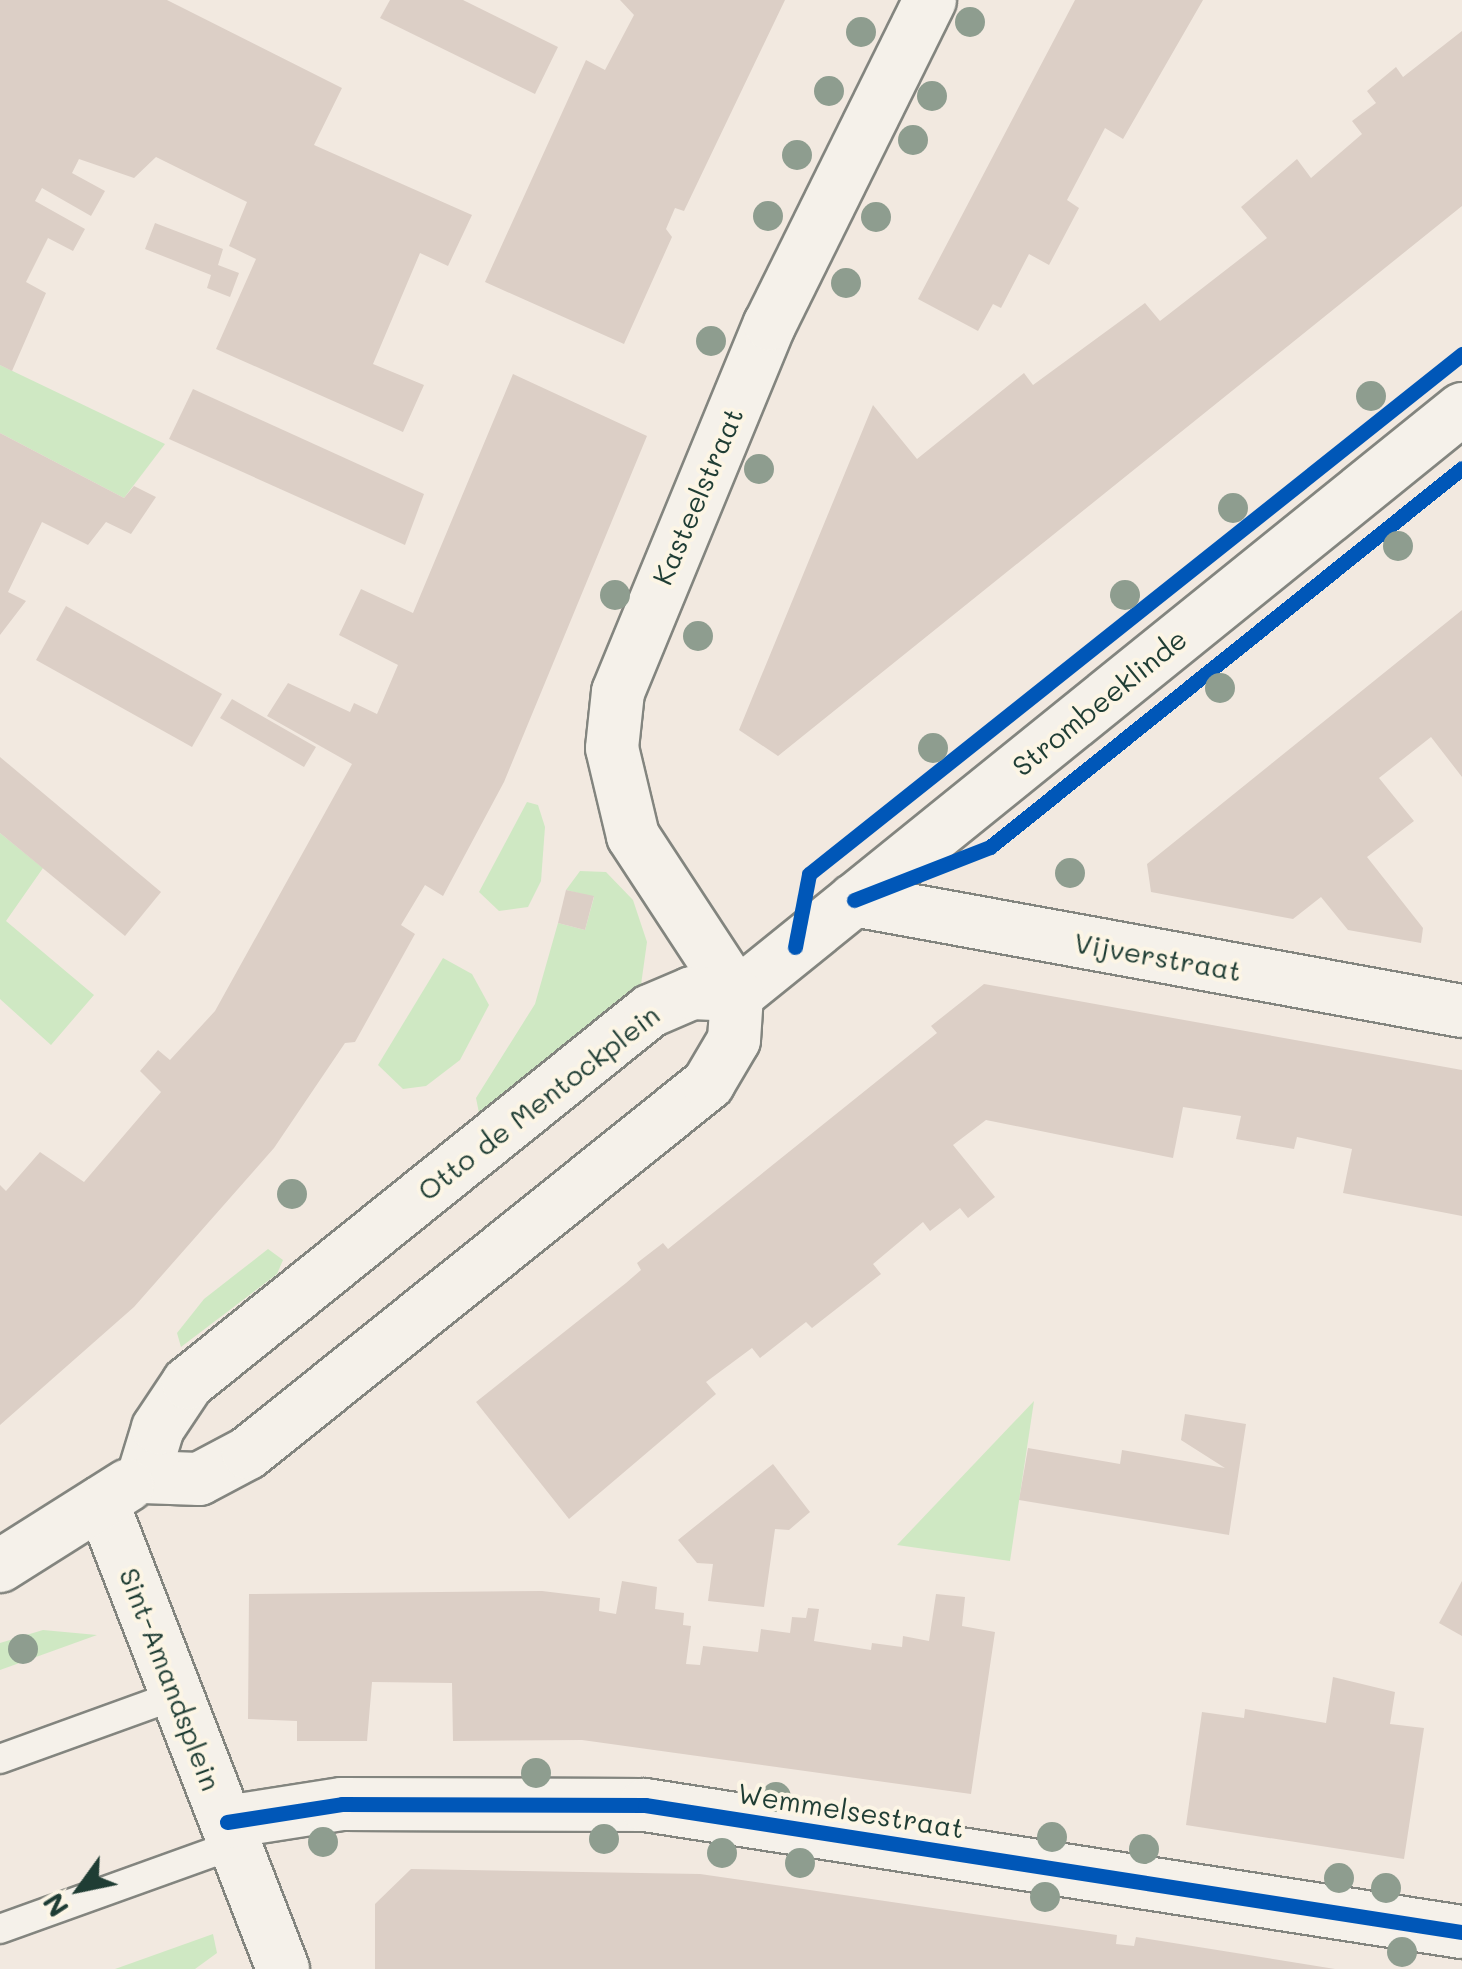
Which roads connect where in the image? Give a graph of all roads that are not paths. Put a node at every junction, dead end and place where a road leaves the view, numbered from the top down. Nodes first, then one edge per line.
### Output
1 (930, 0) edge
2 (1462, 409) edge
3 (854, 900) junction
4 (736, 996) junction
5 (1462, 1010) edge
6 (122, 1489) junction
7 (0, 1566) edge
8 (174, 1696) junction
9 (0, 1759) edge
10 (231, 1833) junction
11 (0, 1929) edge
12 (1462, 1932) edge
13 (283, 1969) edge

1 - 4 street, Kasteelstraat
2 - 3 street, Strombeeklinde
3 - 4 street, Strombeeklinde
3 - 5 street, Vijverstraat
4 - 6 street, Otto de Mentockplein
4 - 6 street
6 - 7 street
6 - 8 street, Sint-Amandsplein
8 - 9 lane
8 - 10 street, Sint-Amandsplein
10 - 11 lane
10 - 12 street, Wemmelsestraat
10 - 13 street, Sint-Amandsplein

